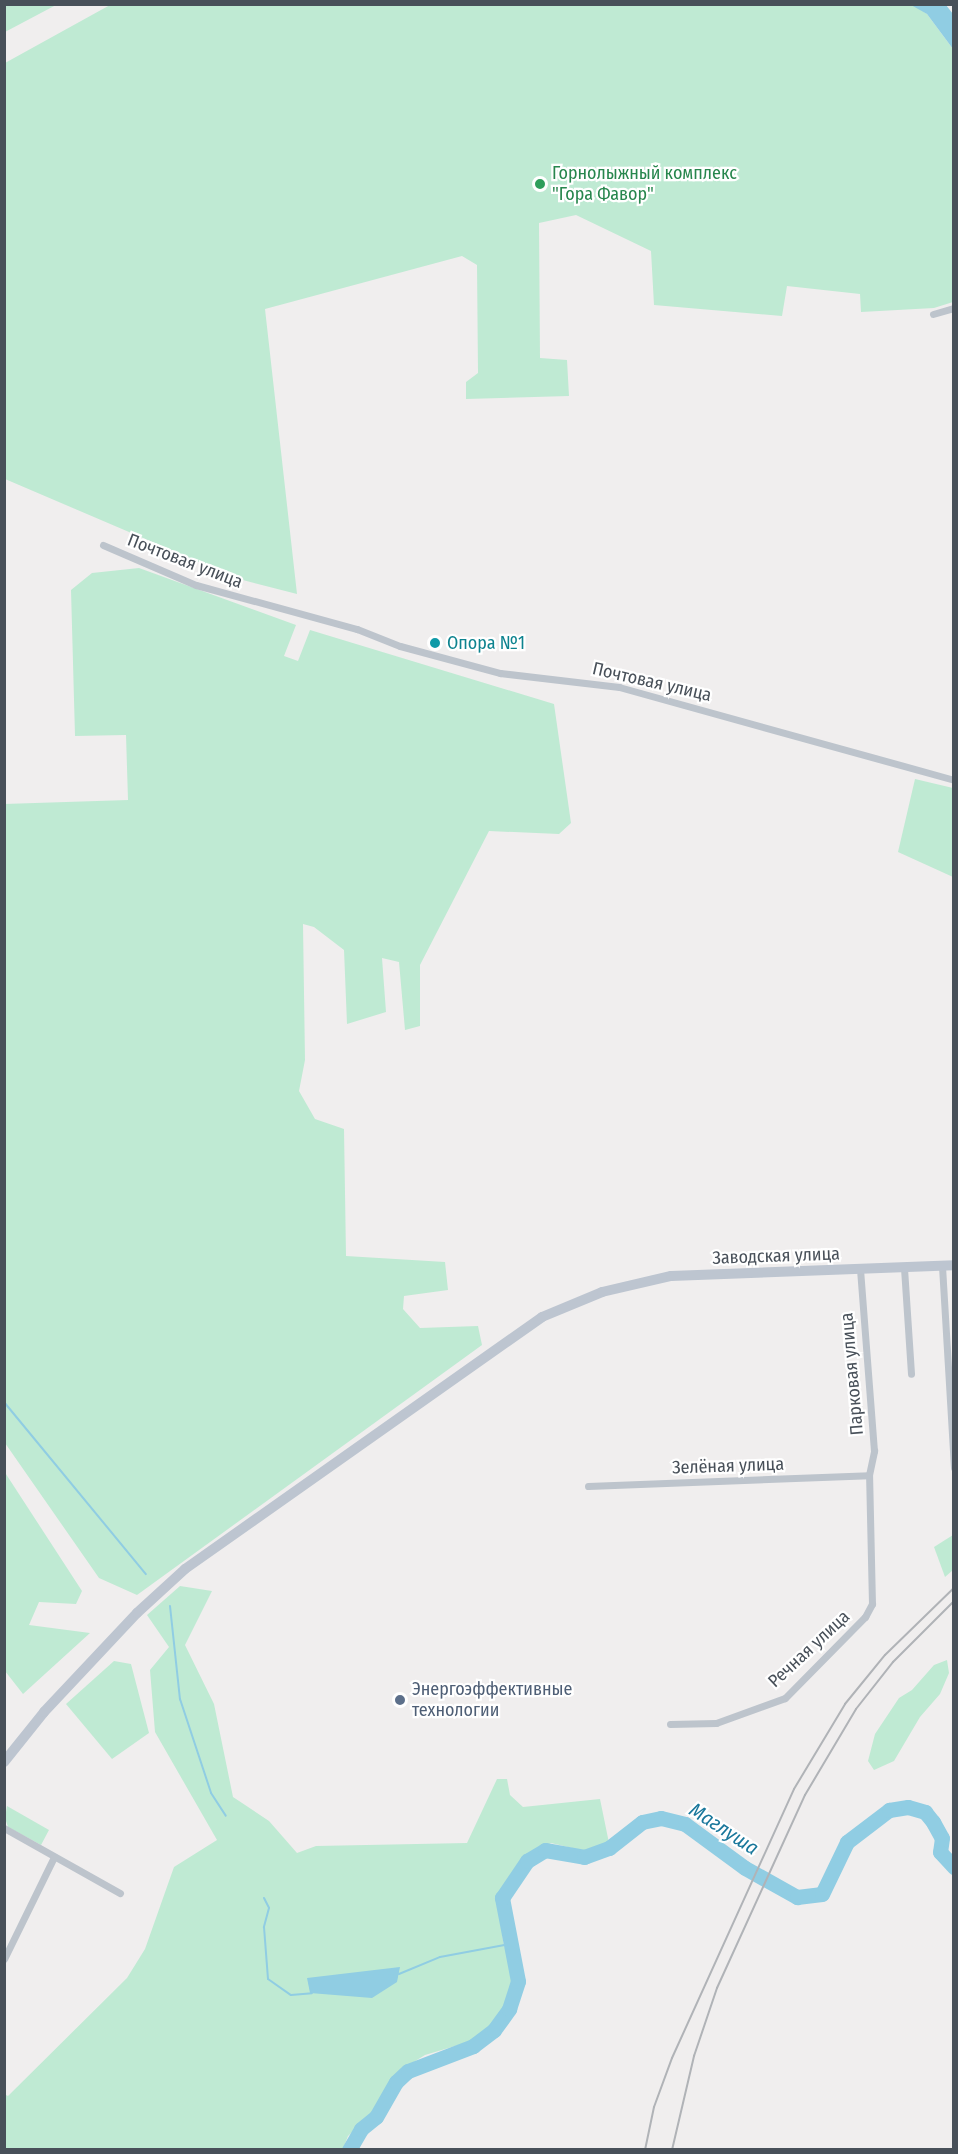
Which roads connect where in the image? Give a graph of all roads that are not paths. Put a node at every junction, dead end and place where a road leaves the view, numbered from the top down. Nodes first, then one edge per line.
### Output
1 (954, 308) edge
2 (933, 314) dead end
3 (103, 544) dead end
4 (954, 780) edge
5 (954, 1265) edge
6 (942, 1266) junction
7 (904, 1268) junction
8 (860, 1269) junction
9 (911, 1374) dead end
10 (954, 1468) edge
11 (869, 1475) junction
12 (588, 1486) dead end
13 (670, 1724) dead end
14 (4, 1762) edge
15 (4, 1828) edge
16 (54, 1857) junction
17 (120, 1893) dead end
18 (4, 1959) edge

1 - 2 street
3 - 4 street, Почтовая улица
5 - 6 main road, Заводская улица
6 - 7 main road, Заводская улица
6 - 10 street
7 - 8 main road, Заводская улица
7 - 9 street
8 - 11 street, Парковая улица
8 - 14 main road, Заводская улица
11 - 12 street, Зелёная улица
11 - 13 street, Речная улица
15 - 16 street
16 - 17 street
16 - 18 street

